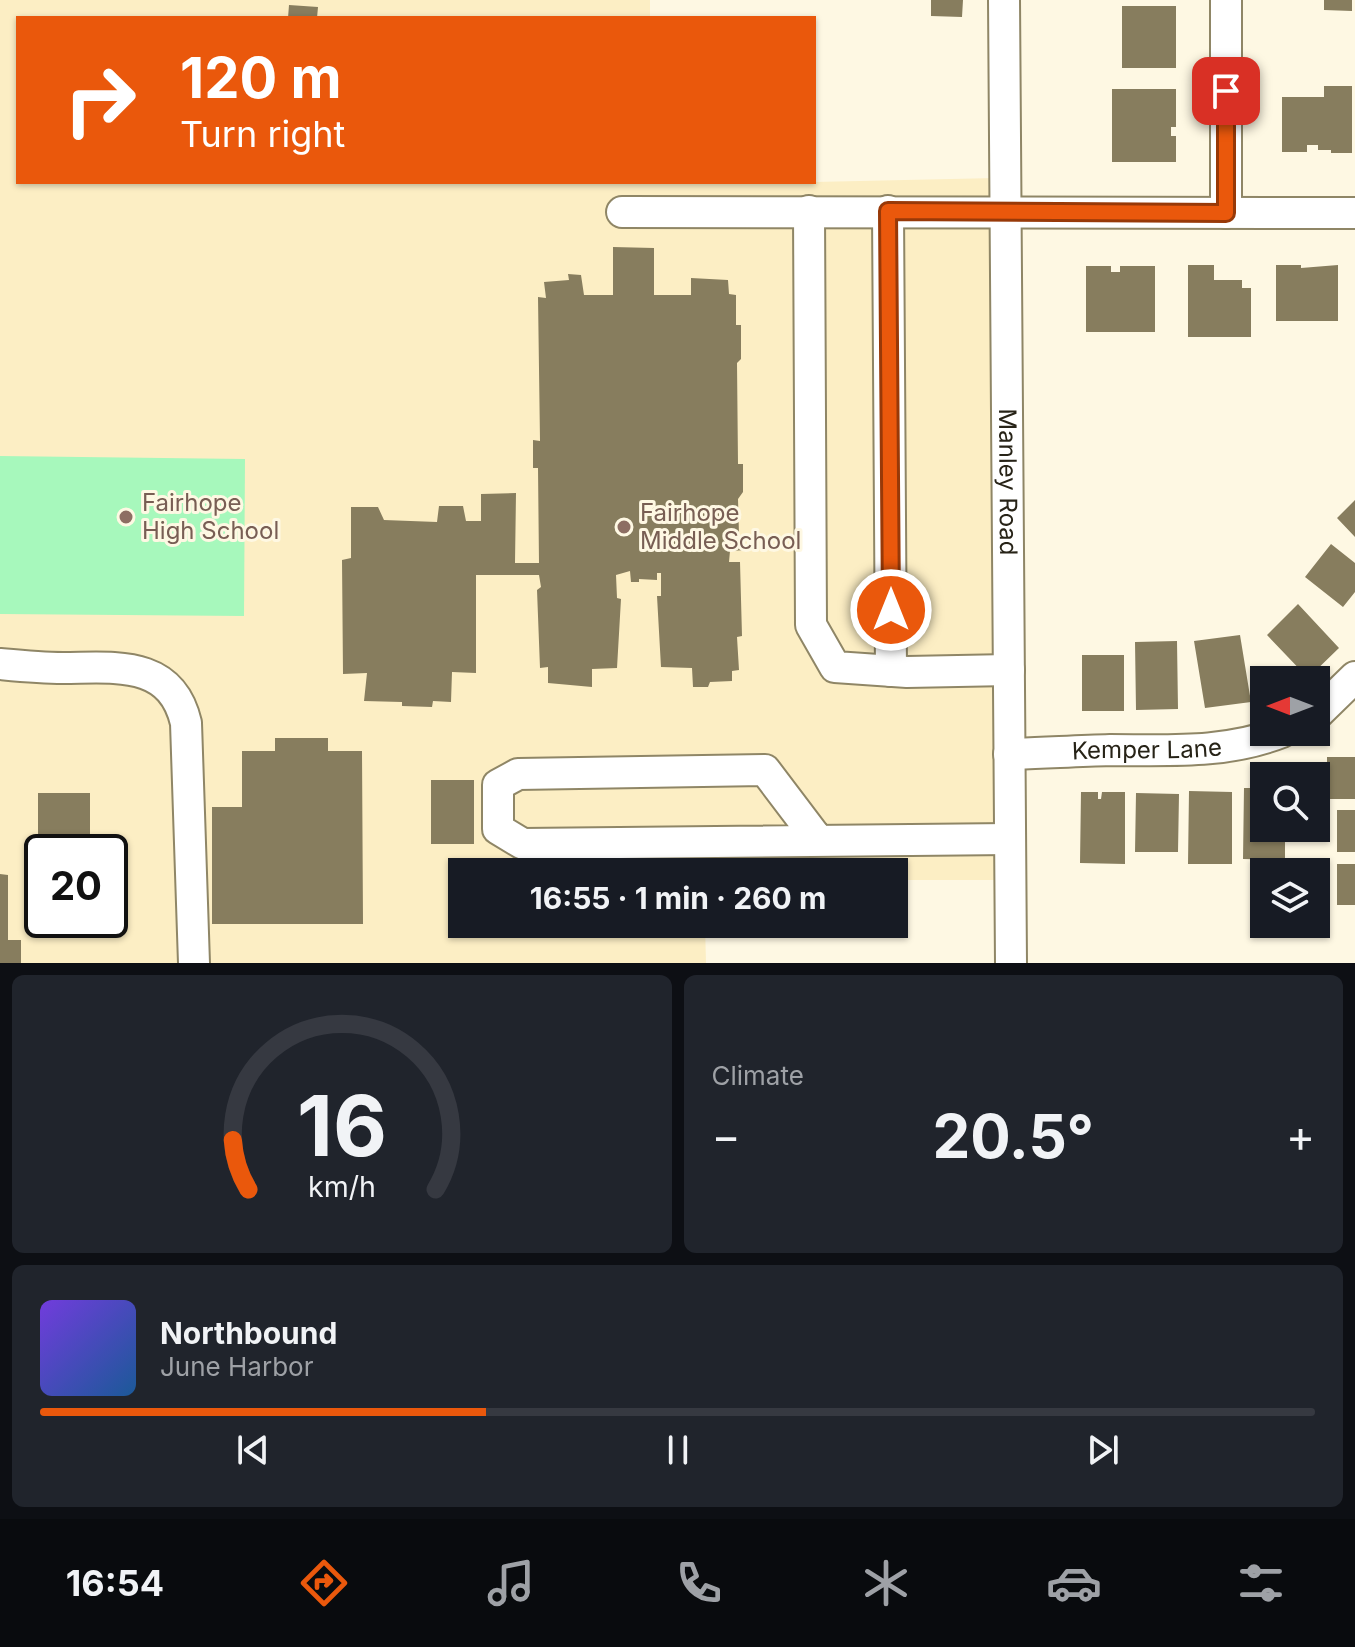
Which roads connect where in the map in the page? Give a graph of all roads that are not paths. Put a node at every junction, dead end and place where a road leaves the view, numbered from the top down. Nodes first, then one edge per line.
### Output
1 (1004, 0) edge
2 (1226, 0) edge
3 (809, 211) junction
4 (888, 211) junction
5 (622, 212) dead end
6 (1005, 213) junction
7 (1226, 213) junction
8 (1355, 213) edge
9 (0, 664) edge
10 (1009, 670) junction
11 (891, 671) junction
12 (1355, 677) edge
13 (1330, 701) edge
14 (1250, 742) edge
15 (1009, 754) junction
16 (1010, 839) junction
17 (818, 840) junction
18 (194, 963) edge
19 (1011, 963) edge

1 - 6 street, Manley Road
2 - 7 street
3 - 4 street
3 - 5 street
3 - 11 street
4 - 6 street
4 - 11 street
6 - 7 street
6 - 10 street, Manley Road
7 - 8 street
9 - 18 street
10 - 11 street
10 - 15 street, Manley Road
12 - 13 street
14 - 15 street, Kemper Lane
15 - 16 street, Manley Road
16 - 17 street
16 - 19 street, Manley Road
17 - 17 street

